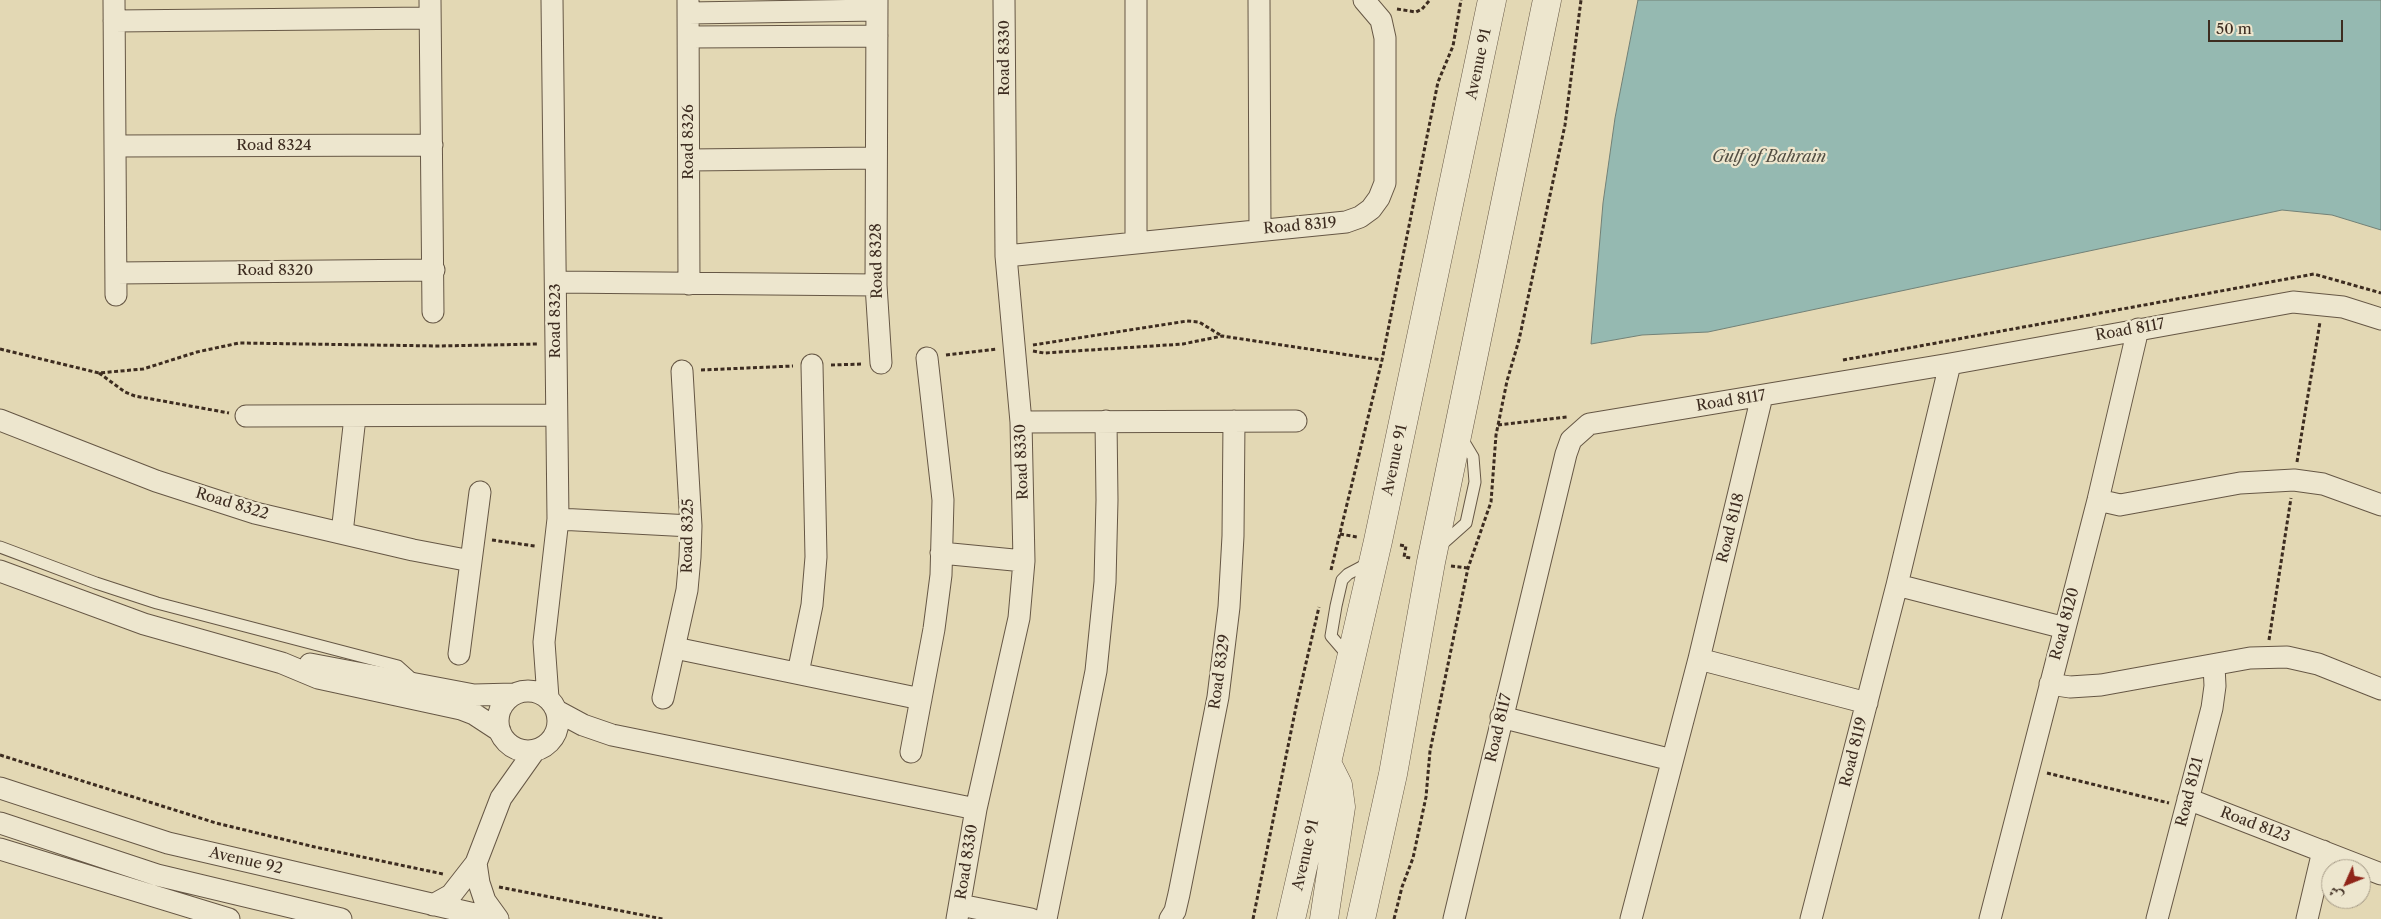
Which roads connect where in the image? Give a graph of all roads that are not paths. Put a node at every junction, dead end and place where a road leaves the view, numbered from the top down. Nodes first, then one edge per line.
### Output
1 (552, 0) edge
2 (1004, 0) edge
3 (1136, 0) edge
4 (1259, 0) edge
5 (1492, 0) edge
6 (1547, 0) edge
7 (1367, 2) edge
8 (877, 5) edge
9 (688, 7) edge
10 (430, 9) edge
11 (114, 10) edge
12 (877, 36) junction
13 (689, 38) junction
14 (432, 145) junction
15 (115, 146) junction
16 (876, 158) junction
17 (689, 160) junction
18 (1260, 230) junction
19 (1136, 242) junction
20 (1006, 256) junction
21 (434, 270) junction
22 (116, 272) junction
23 (556, 282) junction
24 (689, 284) junction
25 (876, 285) junction
26 (116, 295) dead end
27 (432, 312) dead end
28 (2381, 319) edge
29 (2138, 329) junction
30 (927, 358) road end
31 (881, 363) road end
32 (1950, 364) junction
33 (812, 365) road end
34 (682, 371) road end
35 (1762, 396) junction
36 (556, 415) junction
37 (246, 416) road end
38 (355, 417) junction
39 (0, 420) edge
40 (1106, 421) junction
41 (1234, 421) junction
42 (1296, 421) dead end
43 (1021, 422) junction
44 (480, 492) dead end
45 (2098, 500) junction
46 (2381, 505) edge
47 (558, 519) junction
48 (691, 526) junction
49 (342, 533) junction
50 (0, 547) edge
51 (942, 553) junction
52 (472, 561) junction
53 (1024, 561) junction
54 (0, 570) edge
55 (1897, 585) junction
56 (2065, 628) junction
57 (544, 642) junction
58 (675, 648) junction
59 (459, 654) dead end
60 (1699, 659) junction
61 (282, 663) junction
62 (2214, 665) junction
63 (798, 674) junction
64 (2050, 684) junction
65 (418, 685) junction
66 (2381, 689) edge
67 (516, 693) junction
68 (663, 698) dead end
69 (921, 699) junction
70 (1866, 703) junction
71 (552, 704) junction
72 (1501, 717) junction
73 (502, 735) junction
74 (612, 735) junction
75 (542, 746) junction
76 (911, 752) dead end
77 (1672, 760) junction
78 (1327, 763) junction
79 (0, 788) edge
80 (501, 798) junction
81 (2187, 803) junction
82 (976, 808) junction
83 (0, 823) edge
84 (2323, 851) junction
85 (6, 856) edge
86 (2381, 874) edge
87 (473, 875) junction
88 (433, 905) junction
89 (959, 912) edge
90 (229, 919) edge
91 (341, 919) edge
92 (497, 919) edge
93 (1032, 919) edge
94 (1046, 919) edge
95 (1170, 919) edge
96 (1291, 919) edge
97 (1324, 919) edge
98 (1362, 919) edge
99 (1454, 919) edge
100 (1631, 919) edge
101 (1811, 919) edge
102 (1990, 919) edge
103 (2158, 919) edge
104 (2307, 919) edge

1 - 23 street, Road 8323
2 - 20 street, Road 8330
3 - 19 street
4 - 18 street
5 - 78 street, Avenue 91
6 - 98 street
7 - 18 street, Road 8319
8 - 9 street, Road 8328
8 - 12 street, Road 8328
9 - 13 street, Road 8326
10 - 11 street
10 - 14 street
11 - 15 street
12 - 13 street
12 - 16 street, Road 8328
13 - 17 street, Road 8326
14 - 15 street, Road 8324
14 - 21 street
15 - 22 street
16 - 17 street
16 - 25 street, Road 8328
17 - 24 street, Road 8326
18 - 19 street, Road 8319
19 - 20 street, Road 8319
20 - 43 street, Road 8330
21 - 22 street, Road 8320
21 - 27 street
22 - 26 street
23 - 24 street
23 - 36 street, Road 8323
24 - 25 street
25 - 31 street, Road 8328
28 - 29 street, Road 8117
29 - 32 street, Road 8117
29 - 45 street, Road 8120
30 - 51 street
32 - 35 street, Road 8117
32 - 55 street, Road 8119
33 - 63 street
34 - 48 street, Road 8325
35 - 60 street, Road 8118
35 - 72 street, Road 8117
36 - 38 street
36 - 47 street, Road 8323
37 - 38 street
38 - 49 street
39 - 49 street, Road 8322
40 - 41 street
40 - 43 street
40 - 94 street
41 - 42 street
41 - 95 street, Road 8329
43 - 53 street, Road 8330
44 - 52 street
45 - 46 street
45 - 56 street, Road 8120
47 - 48 street
47 - 57 street, Road 8323
48 - 58 street, Road 8325
49 - 52 street, Road 8322
50 - 65 lane
51 - 53 street
51 - 69 street
52 - 59 street
53 - 82 street, Road 8330
54 - 61 street
55 - 56 street
55 - 70 street, Road 8119
56 - 64 street, Road 8120
57 - 67 street, Road 8323
57 - 71 street, Road 8323
58 - 63 street
58 - 68 street, Road 8325
60 - 70 street
60 - 77 street, Road 8118
61 - 65 street
61 - 73 street
62 - 64 street
62 - 66 street
62 - 81 street, Road 8121
63 - 69 street
64 - 102 street, Road 8120
65 - 67 street
67 - 71 street
67 - 73 street
69 - 76 street
70 - 101 street, Road 8119
71 - 74 street
71 - 75 street
72 - 77 street
72 - 99 street, Road 8117
73 - 75 street
73 - 80 street
74 - 75 street
74 - 82 street
75 - 80 street
77 - 100 street, Road 8118
78 - 96 street, Avenue 91
78 - 97 street
79 - 88 street, Avenue 92
80 - 87 street
81 - 84 street, Road 8123
81 - 103 street, Road 8121
82 - 89 street, Road 8330
83 - 91 street
84 - 86 street, Road 8123
84 - 104 street
85 - 90 street
87 - 88 street
87 - 92 street
88 - 92 street, Avenue 92
89 - 93 street

